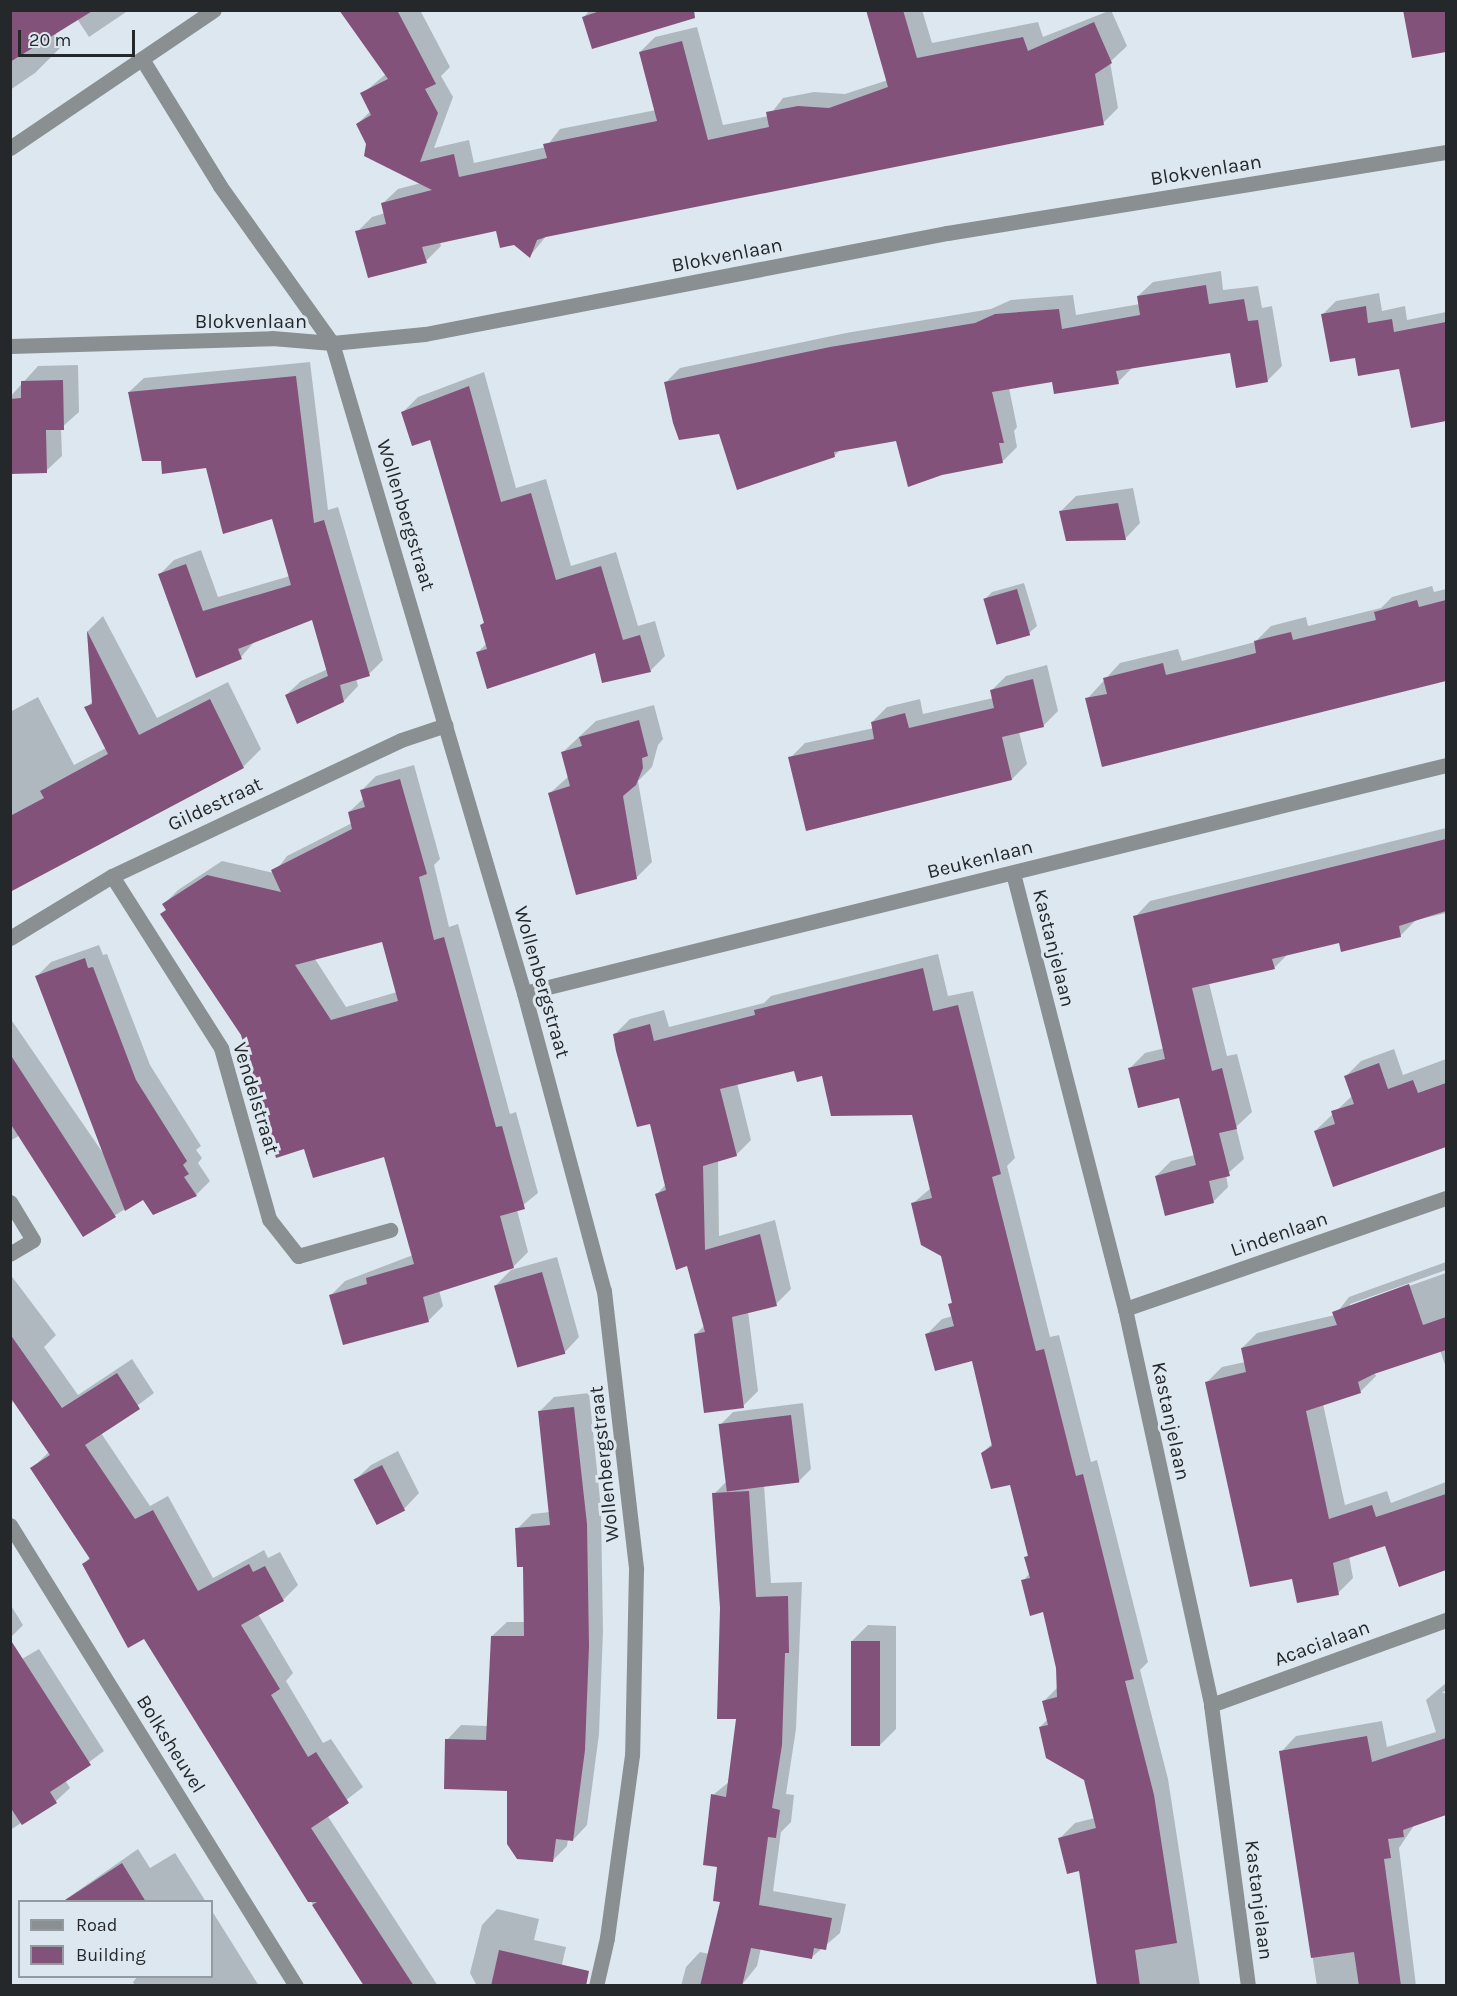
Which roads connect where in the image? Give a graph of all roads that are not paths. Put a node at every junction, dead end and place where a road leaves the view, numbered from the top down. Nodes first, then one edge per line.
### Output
1 (213, 10) edge
2 (142, 59) junction
3 (10, 148) edge
4 (1446, 152) edge
5 (332, 343) junction
6 (10, 346) edge
7 (446, 725) junction
8 (1446, 765) edge
9 (1013, 873) junction
10 (112, 876) junction
11 (10, 938) edge
12 (524, 993) junction
13 (1446, 1198) edge
14 (10, 1202) edge
15 (390, 1230) dead end
16 (10, 1254) edge
17 (1125, 1309) junction
18 (10, 1525) edge
19 (1446, 1620) edge
20 (1211, 1705) junction
21 (296, 1986) edge
22 (596, 1986) edge
23 (1248, 1986) edge

1 - 2 street
2 - 3 street
2 - 5 street, Wollenbergstraat
4 - 5 street, Blokvenlaan
5 - 6 street, Blokvenlaan
5 - 7 street, Wollenbergstraat
7 - 10 street, Gildestraat
7 - 12 street, Wollenbergstraat
8 - 9 street, Beukenlaan
9 - 12 street, Beukenlaan
9 - 17 street, Kastanjelaan
10 - 11 street, Gildestraat
10 - 15 street, Vendelstraat
12 - 22 street, Wollenbergstraat
13 - 17 street, Lindenlaan
14 - 16 street
17 - 20 street, Kastanjelaan
18 - 21 street, Bolksheuvel
19 - 20 street, Acacialaan
20 - 23 street, Kastanjelaan

